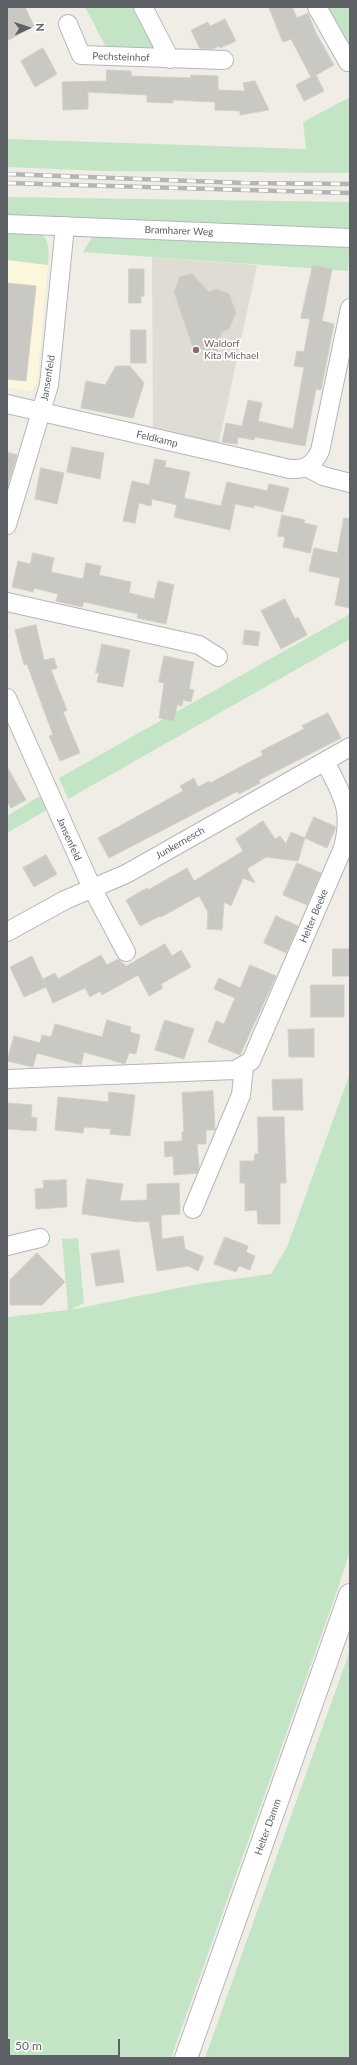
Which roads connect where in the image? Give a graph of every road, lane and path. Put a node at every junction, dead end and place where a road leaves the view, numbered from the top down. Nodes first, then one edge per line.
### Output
1 (143, 7) edge
2 (317, 7) edge
3 (68, 24) dead end
4 (170, 59) junction
5 (224, 60) dead end
6 (349, 62) edge
7 (7, 224) edge
8 (65, 226) junction
9 (350, 238) edge
10 (350, 308) edge
11 (7, 404) edge
12 (42, 412) junction
13 (308, 468) junction
14 (350, 483) edge
15 (7, 525) edge
16 (7, 602) edge
17 (218, 657) dead end
18 (7, 698) edge
19 (12, 726) edge
20 (350, 747) edge
21 (325, 761) junction
22 (92, 888) junction
23 (7, 932) edge
24 (126, 952) dead end
25 (244, 1067) junction
26 (7, 1079) edge
27 (193, 1209) dead end
28 (40, 1238) dead end
29 (7, 1246) edge
30 (350, 1595) edge
31 (186, 2058) edge

1 - 4 street, Pechsteinhof
2 - 6 street
3 - 4 street, Pechsteinhof
4 - 5 street, Pechsteinhof
7 - 8 street, Bramharer Weg
8 - 9 street, Bramharer Weg
8 - 12 street, Jansenfeld
10 - 13 street
11 - 12 street, Feldkamp
12 - 13 street, Feldkamp
12 - 15 street, Jansenfeld
13 - 14 street, Feldkamp
16 - 17 street
18 - 19 street, Jansenfeld
19 - 22 street, Jansenfeld
20 - 21 street, Junkernesch
21 - 22 street, Junkernesch
21 - 25 street, Helter Beeke
22 - 23 street, Junkernesch
22 - 24 street, Jansenfeld
25 - 26 street
25 - 27 street
28 - 29 street
30 - 31 street, Helter Damm

